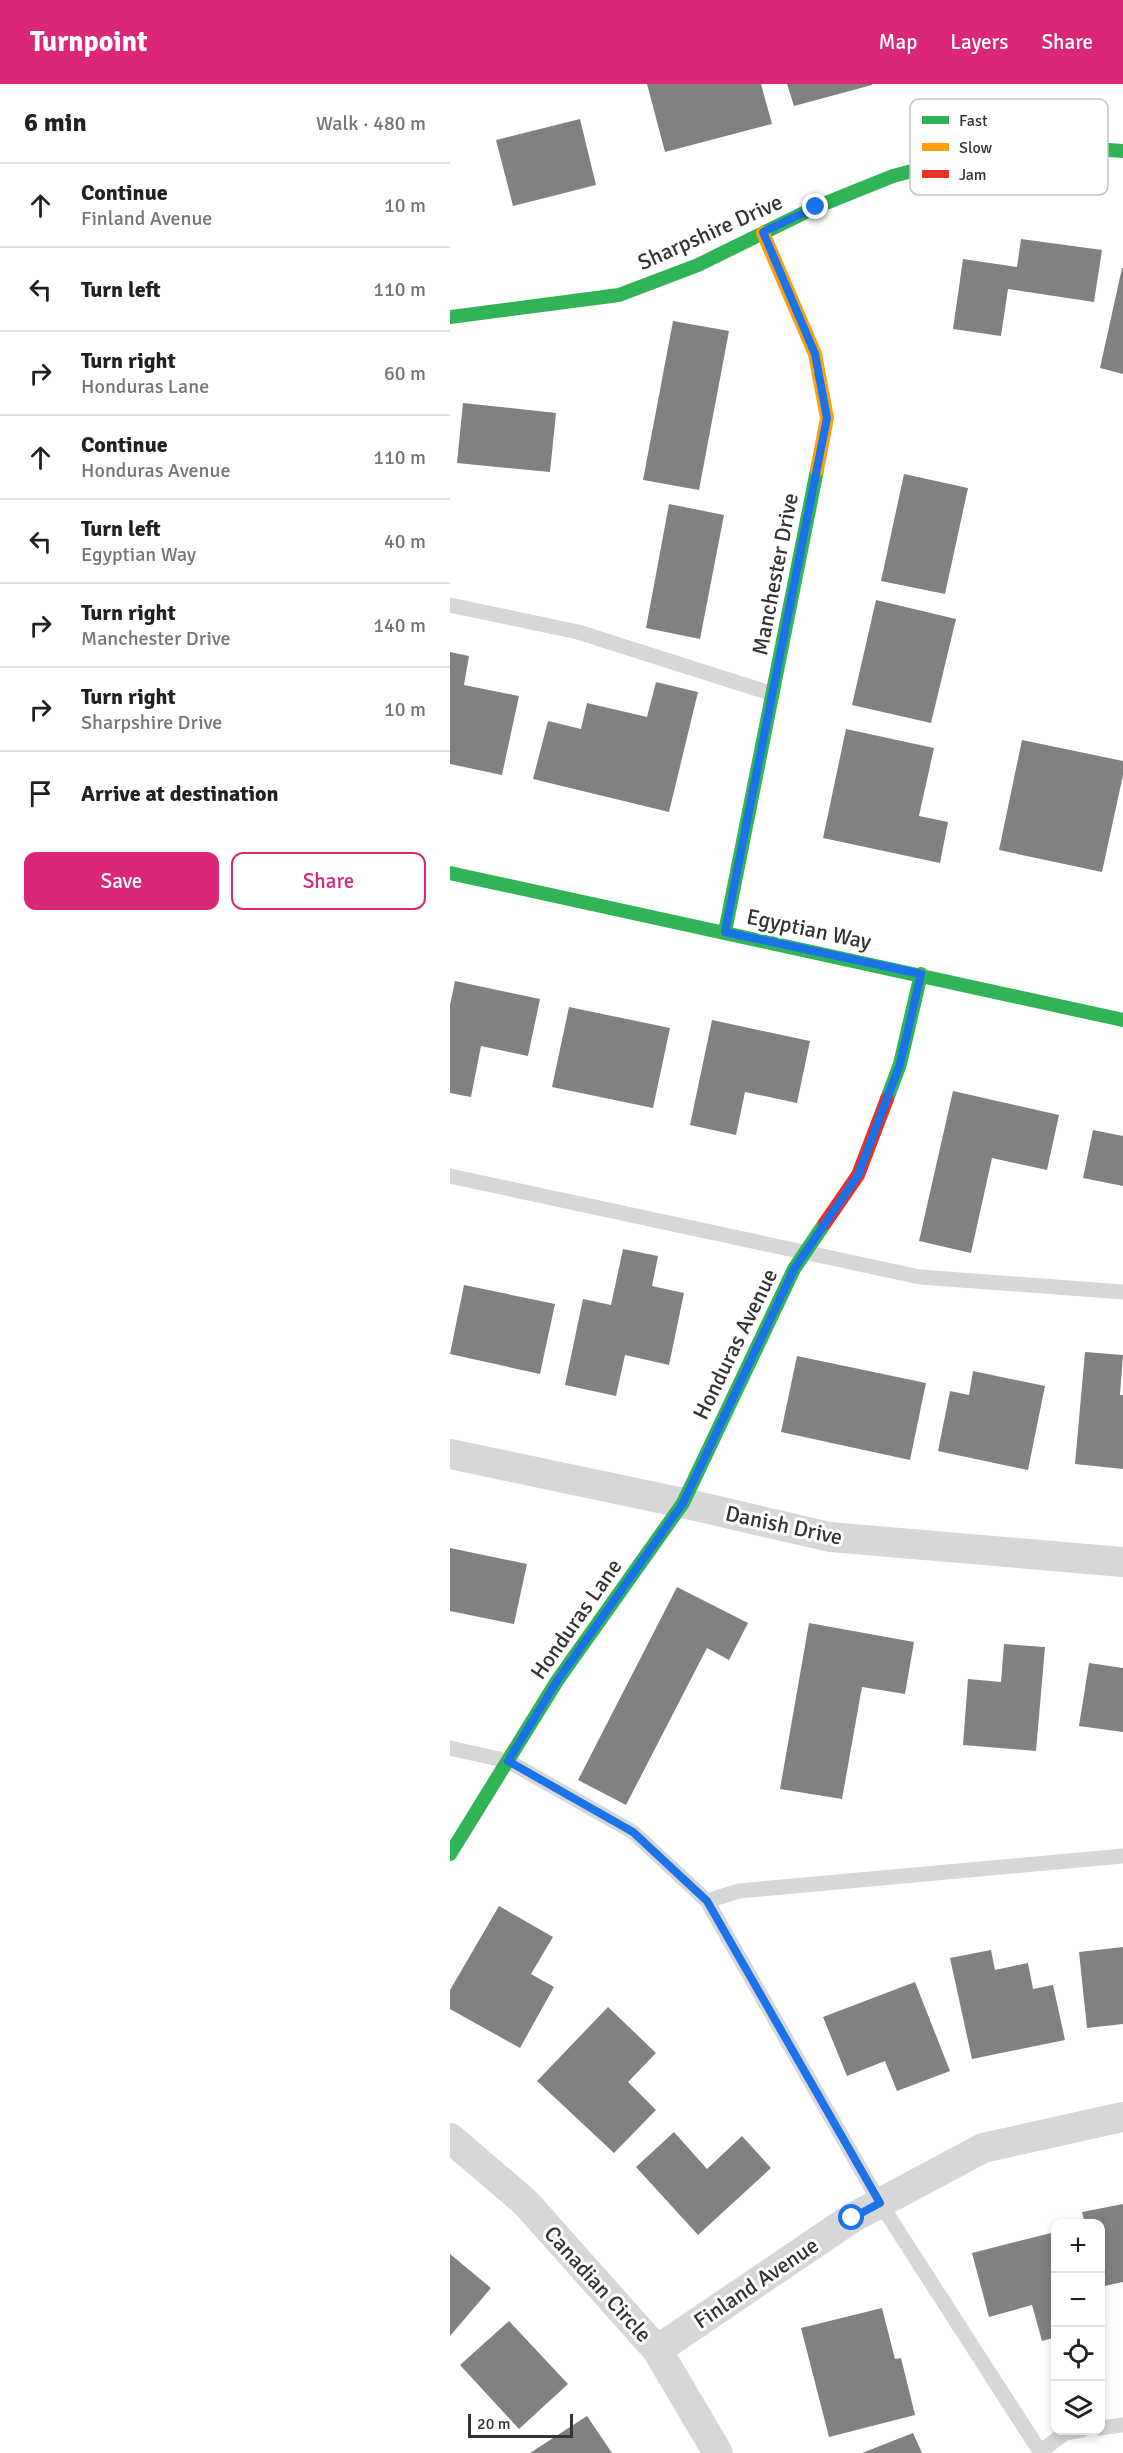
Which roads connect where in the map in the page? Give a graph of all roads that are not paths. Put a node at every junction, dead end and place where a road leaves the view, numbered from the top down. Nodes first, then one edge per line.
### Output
1 (1108, 150) edge
2 (1123, 151) edge
3 (910, 172) edge
4 (763, 232) junction
5 (450, 317) edge
6 (450, 605) edge
7 (773, 694) junction
8 (450, 873) edge
9 (725, 932) junction
10 (921, 974) junction
11 (1123, 1020) edge
12 (450, 1176) edge
13 (805, 1253) junction
14 (1123, 1292) edge
15 (450, 1454) edge
16 (683, 1503) junction
17 (1123, 1562) edge
18 (450, 1748) edge
19 (508, 1761) junction
20 (450, 1854) edge
21 (1123, 1856) edge
22 (707, 1901) junction
23 (1123, 2117) edge
24 (450, 2138) edge
25 (880, 2203) junction
26 (657, 2350) junction
27 (1123, 2425) edge
28 (1105, 2427) edge
29 (1062, 2435) edge
30 (1041, 2452) edge
31 (718, 2453) edge

1 - 2 street, Sharpshire Drive
3 - 4 street, Sharpshire Drive
4 - 5 street, Sharpshire Drive
4 - 7 street, Manchester Drive
6 - 7 lane
7 - 9 street, Manchester Drive
8 - 9 street, Egyptian Way
9 - 10 street, Egyptian Way
10 - 11 street, Egyptian Way
10 - 13 street, Honduras Avenue
12 - 13 lane
13 - 14 lane
13 - 16 street, Honduras Avenue
15 - 16 street, Danish Drive
16 - 17 street, Danish Drive
16 - 19 street, Honduras Lane
18 - 19 lane
19 - 20 street, Honduras Lane
19 - 22 lane
21 - 22 lane
22 - 25 lane
23 - 25 street, Finland Avenue
24 - 26 street, Canadian Circle
25 - 26 street, Finland Avenue
25 - 30 lane
26 - 31 street, Canadian Circle
27 - 28 lane
29 - 30 lane

